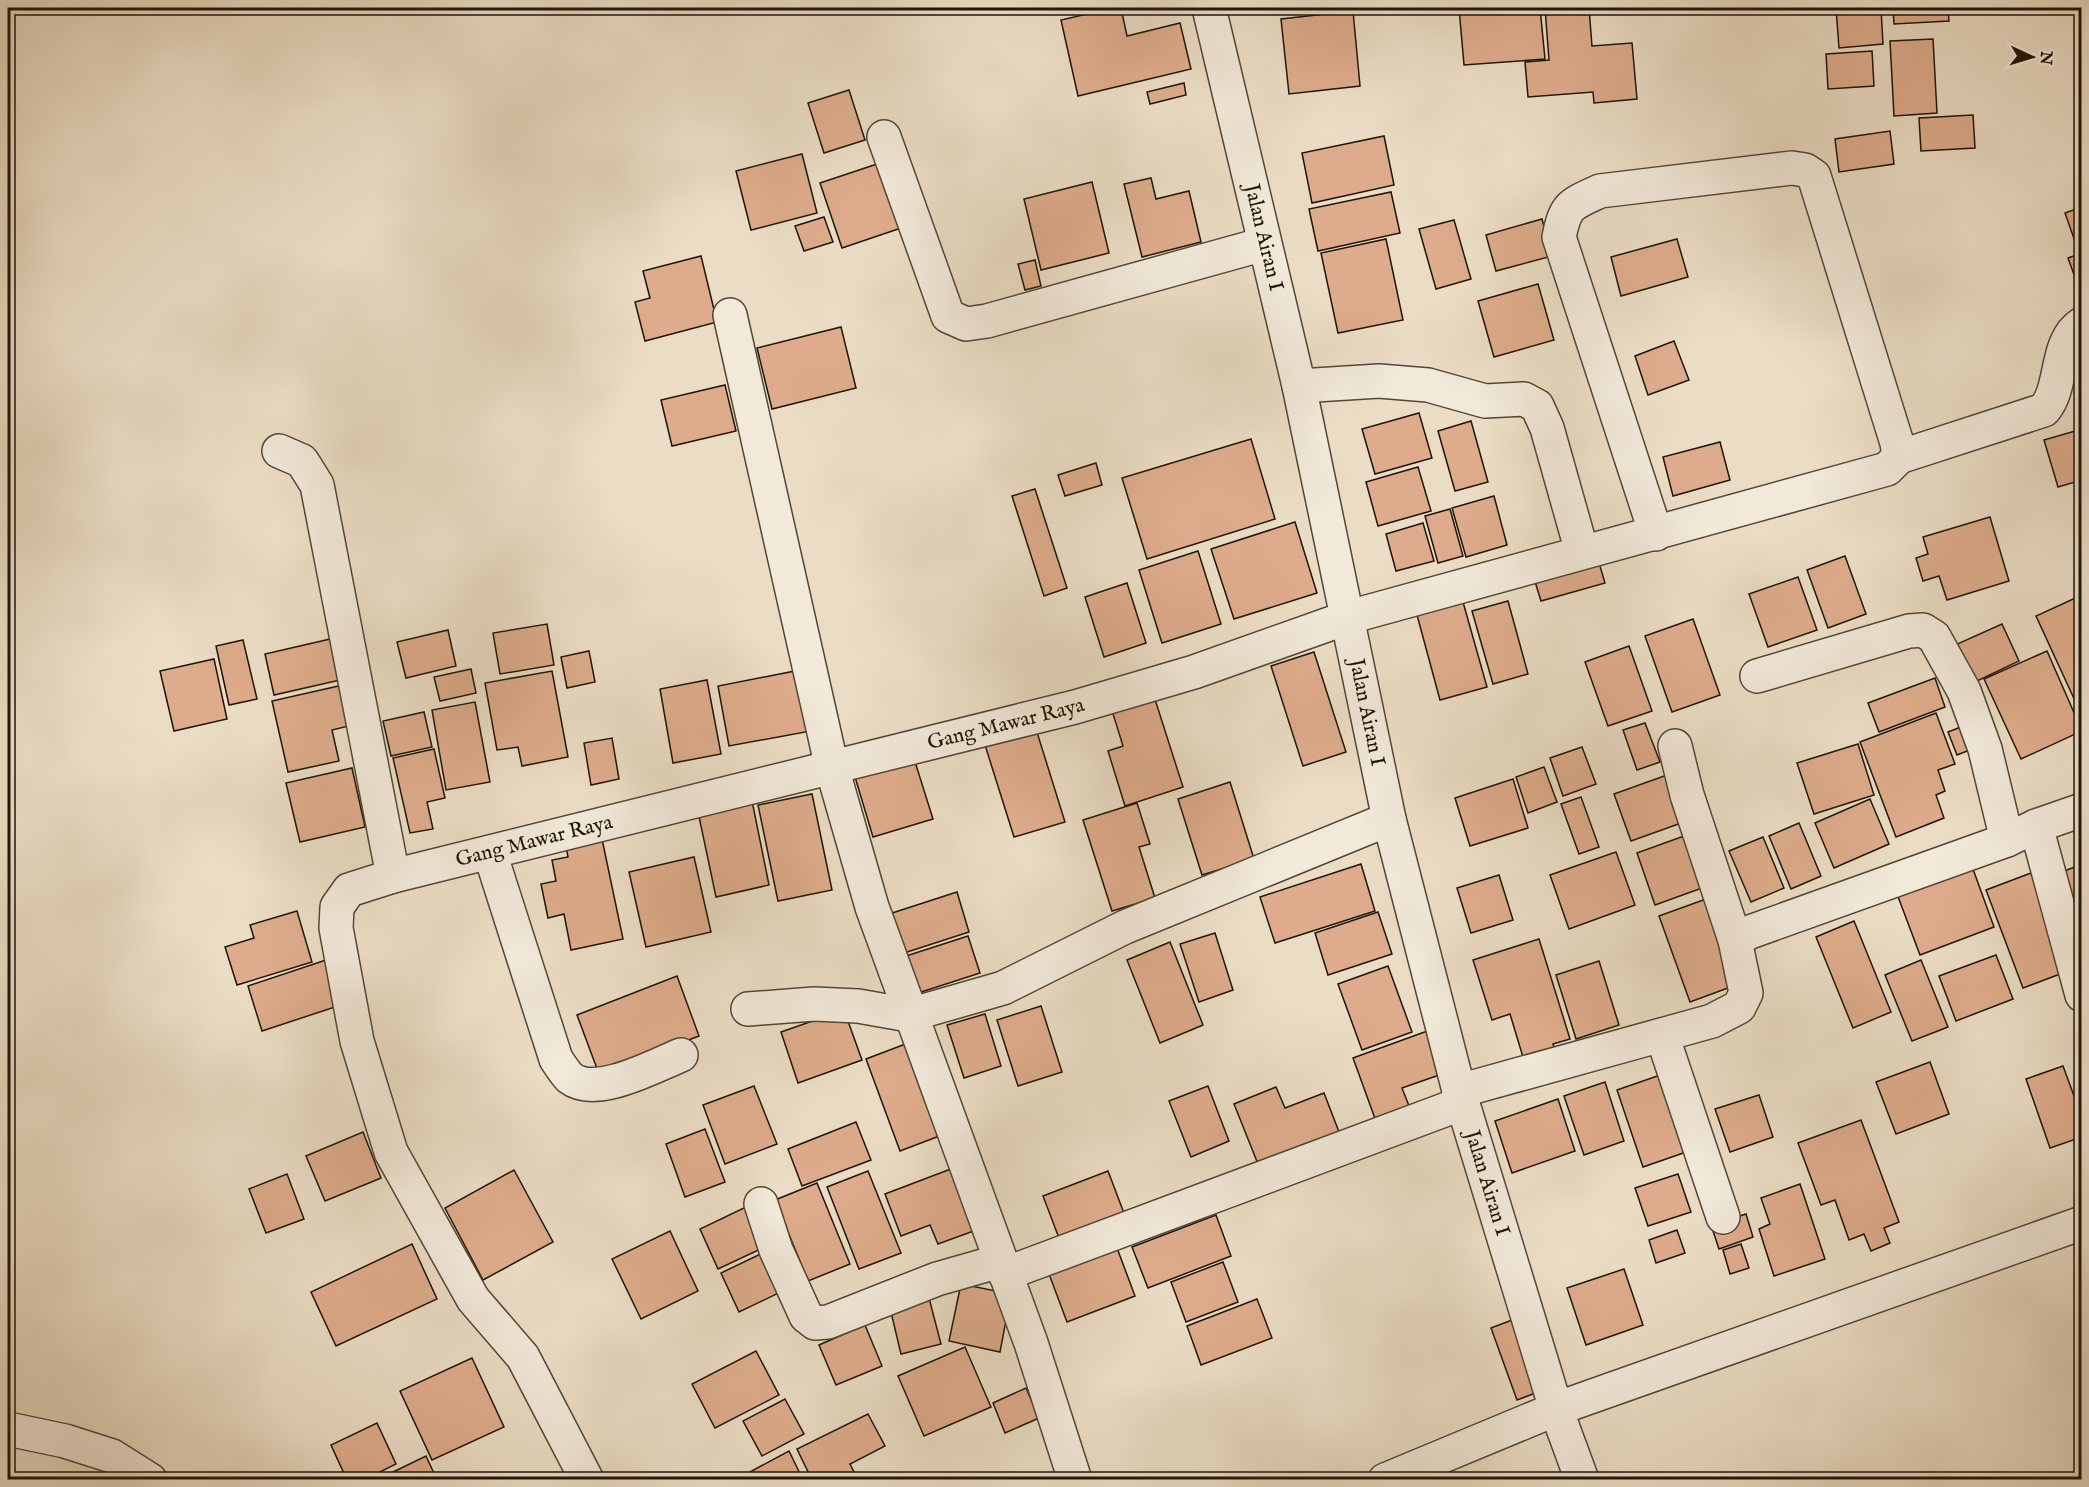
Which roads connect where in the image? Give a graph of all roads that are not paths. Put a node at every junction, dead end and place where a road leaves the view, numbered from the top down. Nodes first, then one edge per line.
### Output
1 (1209, 8) edge
2 (884, 137) dead end
3 (1264, 244) junction
4 (730, 315) dead end
5 (2082, 324) edge
6 (1299, 386) junction
7 (279, 452) dead end
8 (1899, 457) junction
9 (1656, 534) junction
10 (1582, 552) junction
11 (1349, 617) junction
12 (1757, 676) dead end
13 (1675, 746) dead end
14 (832, 768) junction
15 (2082, 810) edge
16 (1389, 819) junction
17 (2021, 833) junction
18 (490, 853) junction
19 (393, 876) junction
20 (1735, 940) junction
21 (2082, 995) edge
22 (748, 1009) dead end
23 (909, 1015) junction
24 (1662, 1035) junction
25 (681, 1055) dead end
26 (1461, 1097) junction
27 (761, 1204) dead end
28 (1723, 1217) dead end
29 (2082, 1223) edge
30 (1003, 1268) junction
31 (1556, 1409) junction
32 (8, 1429) edge
33 (150, 1479) edge
34 (587, 1479) edge
35 (1075, 1479) edge
36 (1385, 1479) edge
37 (1582, 1479) edge

1 - 3 street, Jalan Airan I
2 - 3 street
3 - 6 street, Jalan Airan I
4 - 14 street
5 - 8 street, Gang Mawar Raya
6 - 10 street
6 - 11 street, Jalan Airan I
7 - 19 street
8 - 9 street, Gang Mawar Raya
8 - 9 street
9 - 10 street, Gang Mawar Raya
10 - 11 street, Gang Mawar Raya
11 - 14 street, Gang Mawar Raya
11 - 16 street, Jalan Airan I
12 - 17 street
13 - 20 street
14 - 18 street, Gang Mawar Raya
14 - 23 street
15 - 17 street
16 - 23 street
16 - 26 street, Jalan Airan I
17 - 20 street
17 - 21 street
18 - 19 street, Gang Mawar Raya
18 - 25 street
19 - 34 street, Gang Mawar Raya
20 - 24 street
22 - 23 street
23 - 30 street
24 - 26 street
24 - 28 street
26 - 30 street
26 - 31 street, Jalan Airan I
27 - 30 street
29 - 31 street
30 - 35 street
31 - 36 street
31 - 37 street, Jalan Airan I
32 - 33 street

